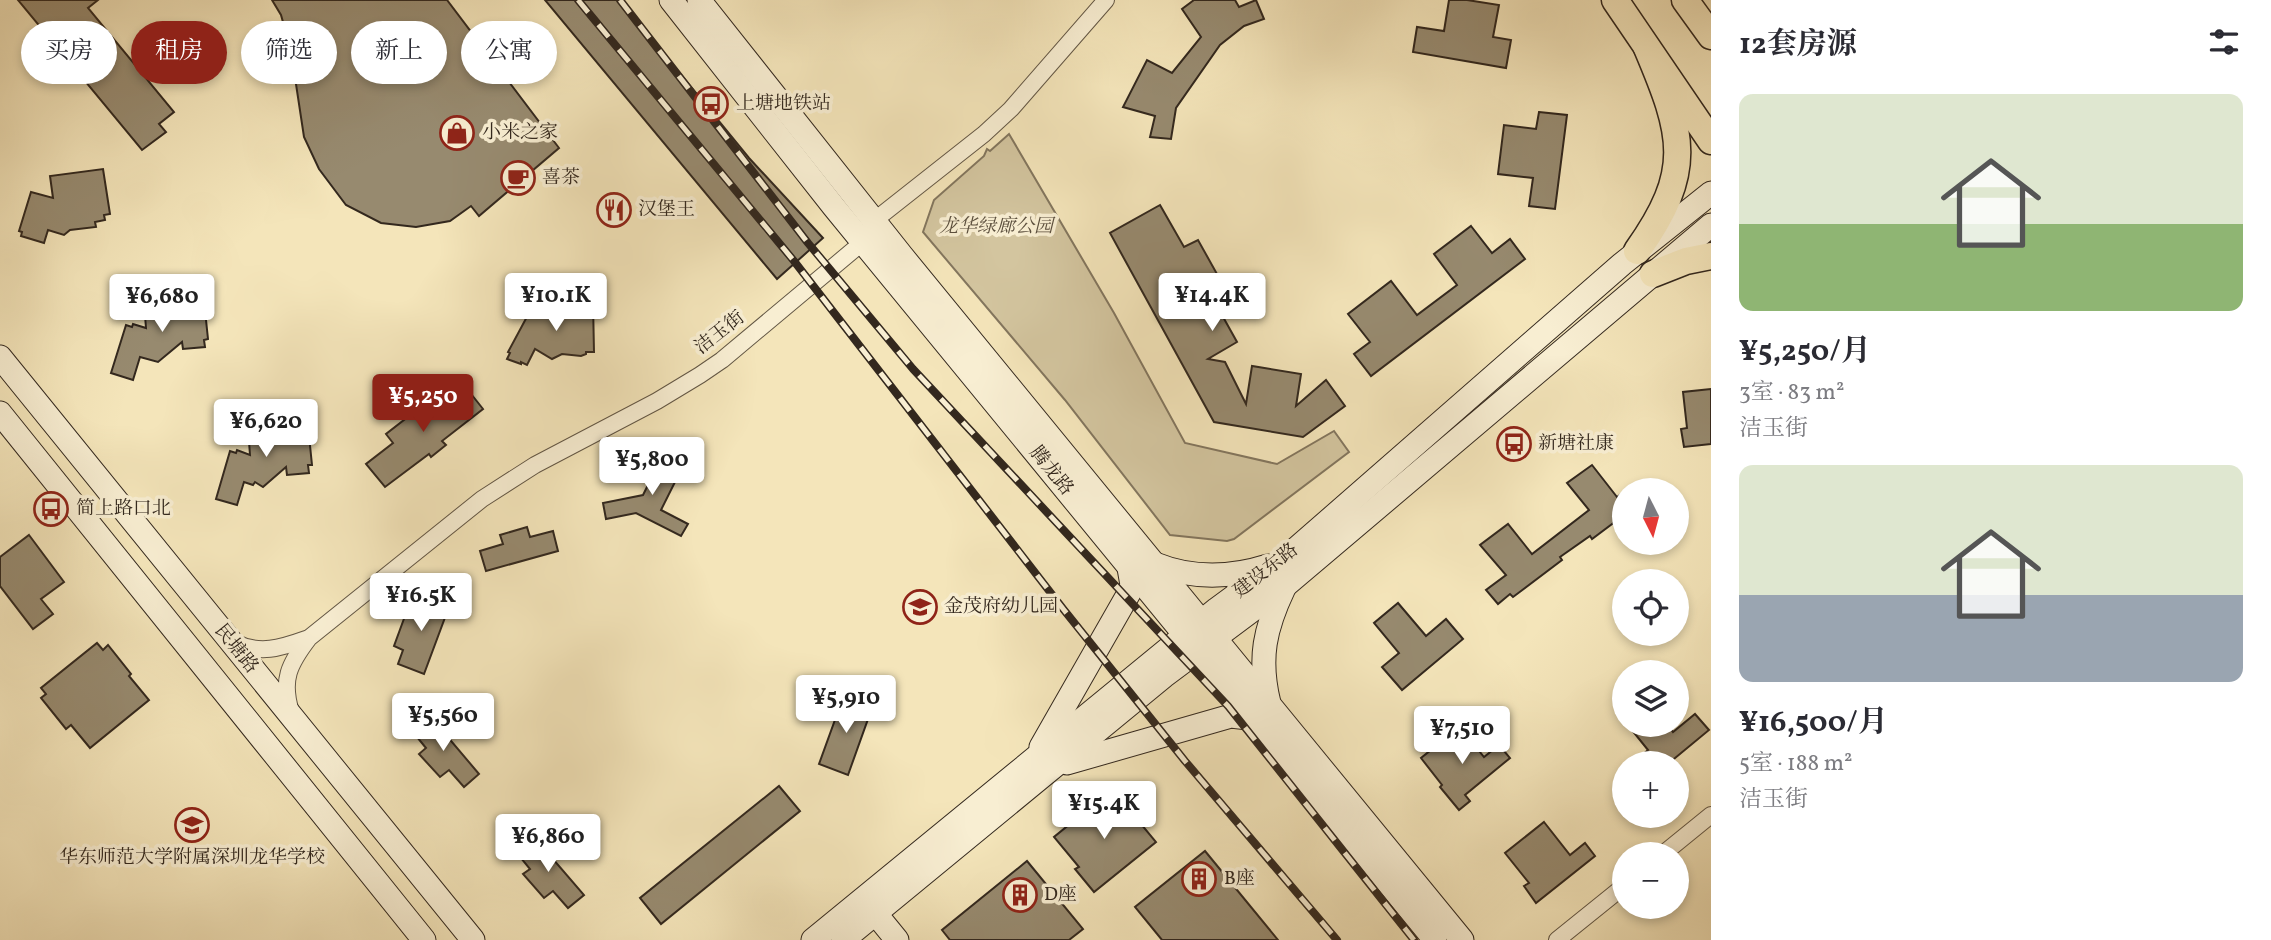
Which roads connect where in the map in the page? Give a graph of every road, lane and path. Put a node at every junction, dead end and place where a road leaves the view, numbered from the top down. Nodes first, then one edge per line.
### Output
1 (671, 0) edge
2 (699, 0) edge
3 (1106, 0) edge
4 (1615, 0) edge
5 (1685, 0) edge
6 (1711, 36) edge
7 (1647, 48) junction
8 (1711, 141) edge
9 (1711, 193) edge
10 (875, 220) junction
11 (1711, 225) edge
12 (863, 242) junction
13 (1637, 251) junction
14 (1711, 256) edge
15 (1653, 274) junction
16 (0, 358) edge
17 (0, 412) edge
18 (1281, 562) junction
19 (1140, 565) junction
20 (1286, 585) junction
21 (223, 633) junction
22 (1199, 637) junction
23 (309, 638) junction
24 (1263, 714) junction
25 (296, 724) junction
26 (1032, 762) junction
27 (1057, 765) junction
28 (1711, 815) edge
29 (1678, 842) edge
30 (1612, 896) edge
31 (875, 914) junction
32 (424, 940) edge
33 (473, 940) edge
34 (813, 940) edge
35 (843, 940) edge
36 (897, 940) edge
37 (1435, 940) edge
38 (1462, 940) edge
39 (1557, 940) edge

1 - 12 main road, 腾龙路
2 - 10 main road, 腾龙路
3 - 10 street, 洁玉街
4 - 7 main road
5 - 6 main road
7 - 8 main road
7 - 13 main road
9 - 13 main road, 建设东路
10 - 12 street, 洁玉街
10 - 19 main road, 腾龙路
11 - 15 main road, 建设东路
12 - 19 main road, 腾龙路
12 - 23 street, 洁玉街
13 - 18 main road, 建设东路
14 - 15 main road
15 - 20 main road, 建设东路
16 - 21 main road, 民塘路
17 - 32 main road, 民塘路
18 - 19 main road
18 - 22 main road, 建设东路
19 - 22 main road, 腾龙路
19 - 26 main road
20 - 22 main road, 建设东路
20 - 24 main road
21 - 23 street
21 - 25 main road, 民塘路
22 - 24 main road, 腾龙路
22 - 26 main road, 建设东路
22 - 27 main road, 建设东路
23 - 25 street
24 - 27 main road
24 - 37 main road, 腾龙路
24 - 38 main road, 腾龙路
25 - 33 main road, 民塘路
26 - 34 main road, 建设东路
27 - 31 main road, 建设东路
28 - 29 street
30 - 39 street
31 - 35 main road, 建设东路
31 - 36 main road

